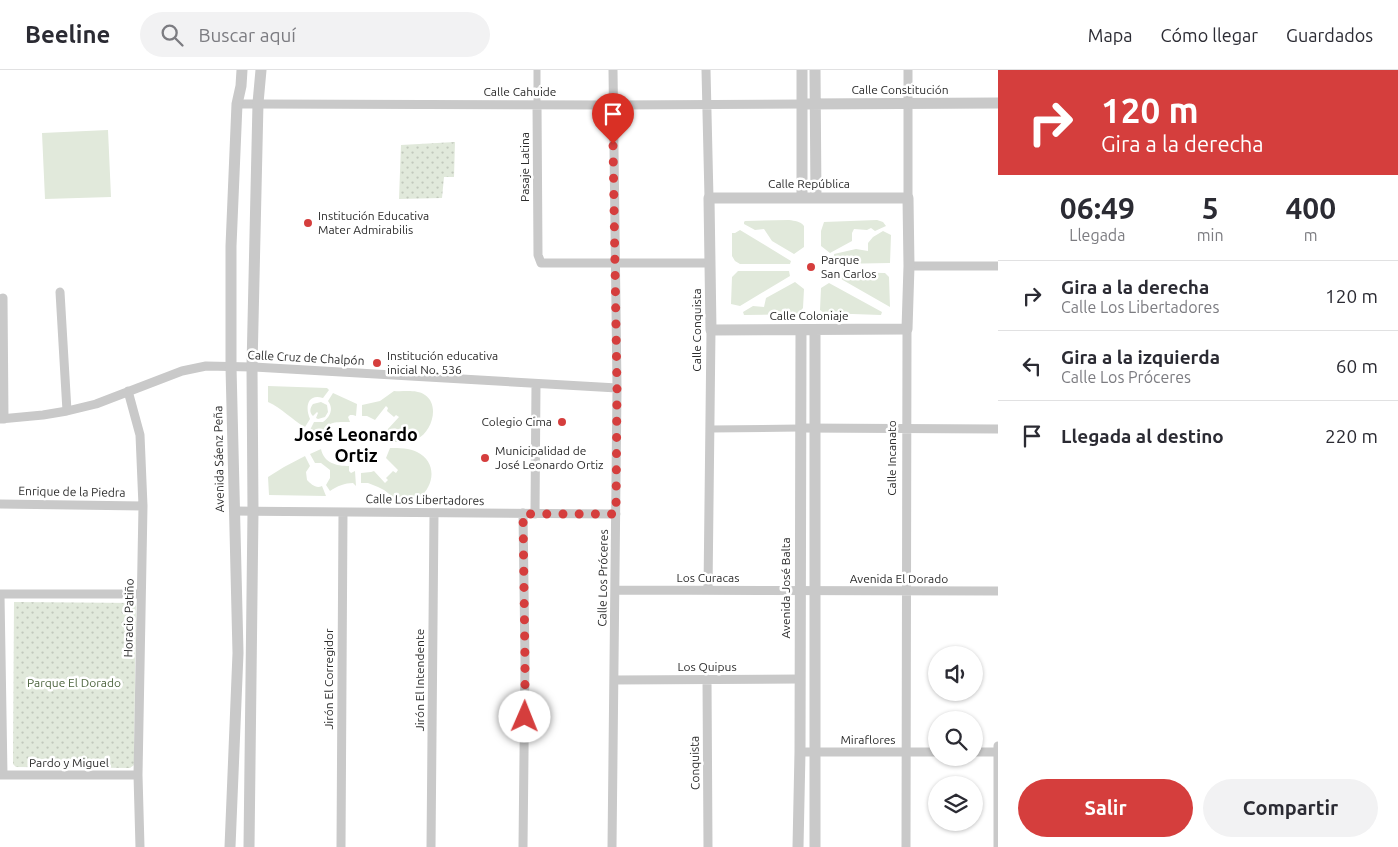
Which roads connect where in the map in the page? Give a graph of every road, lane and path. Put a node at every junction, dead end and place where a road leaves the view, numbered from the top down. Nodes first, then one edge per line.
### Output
1 (242, 70) edge
2 (261, 70) edge
3 (537, 70) edge
4 (613, 70) edge
5 (706, 70) edge
6 (802, 70) edge
7 (815, 70) edge
8 (908, 70) edge
9 (258, 103) junction
10 (998, 103) edge
11 (237, 104) junction
12 (537, 104) junction
13 (706, 104) junction
14 (803, 104) junction
15 (908, 104) junction
16 (613, 105) junction
17 (816, 105) junction
18 (709, 198) junction
19 (802, 198) junction
20 (816, 198) junction
21 (908, 198) junction
22 (615, 263) junction
23 (710, 263) junction
24 (909, 266) junction
25 (998, 266) edge
26 (60, 292) dead end
27 (1, 299) edge
28 (907, 329) junction
29 (711, 330) junction
30 (801, 330) junction
31 (815, 330) junction
32 (231, 367) junction
33 (252, 367) junction
34 (536, 384) junction
35 (617, 388) junction
36 (128, 391) junction
37 (67, 411) junction
38 (2, 419) edge
39 (800, 428) junction
40 (815, 428) junction
41 (906, 428) junction
42 (710, 429) junction
43 (998, 429) edge
44 (0, 504) edge
45 (143, 506) junction
46 (234, 511) junction
47 (253, 511) junction
48 (343, 512) junction
49 (434, 512) junction
50 (523, 514) junction
51 (535, 514) junction
52 (616, 514) junction
53 (616, 590) junction
54 (708, 590) junction
55 (800, 591) junction
56 (815, 591) junction
57 (906, 591) junction
58 (998, 591) edge
59 (141, 594) junction
60 (0, 595) edge
61 (707, 679) junction
62 (800, 679) junction
63 (614, 680) junction
64 (1, 684) edge
65 (998, 746) edge
66 (800, 752) junction
67 (815, 752) junction
68 (907, 752) junction
69 (928, 752) edge
70 (983, 752) edge
71 (998, 752) edge
72 (1, 775) edge
73 (138, 775) junction
74 (140, 847) edge
75 (230, 847) edge
76 (249, 847) edge
77 (341, 847) edge
78 (431, 847) edge
79 (523, 847) edge
80 (612, 847) edge
81 (708, 847) edge
82 (798, 847) edge
83 (815, 847) edge
84 (906, 847) edge
85 (998, 847) edge

1 - 11 street, Avenida Sáenz Peña
2 - 9 street
3 - 12 street, Pasaje Latina
4 - 16 street, Calle Los Próceres
5 - 13 street, Calle Conquista
6 - 14 street
7 - 17 street
8 - 15 street, Calle Incanato
9 - 11 street, Calle Cahuide
9 - 12 street, Calle Cahuide
9 - 33 street
10 - 15 street, Calle Constitución
11 - 32 street, Avenida Sáenz Peña
12 - 16 street, Calle Cahuide
12 - 22 street, Pasaje Latina
13 - 14 street, Calle Cahuide
13 - 16 street, Calle Cahuide
13 - 18 street, Calle Conquista
14 - 17 street, Calle Constitución
14 - 19 street
15 - 17 street, Calle Constitución
15 - 21 street, Calle Incanato
16 - 22 street, Calle Los Próceres
17 - 20 street
18 - 19 street, Calle República
18 - 23 street, Calle Conquista
19 - 20 street, Calle República
20 - 21 street, Calle República
21 - 24 street, Calle Incanato
22 - 23 street
22 - 35 street, Calle Los Próceres
23 - 29 street, Calle Conquista
24 - 25 street
24 - 28 street, Calle Incanato
26 - 37 street
27 - 38 street
28 - 31 street, Calle Coloniaje
28 - 41 street, Calle Incanato
29 - 30 street, Calle Coloniaje
29 - 42 street, Calle Conquista
30 - 31 street, Calle Coloniaje
30 - 39 street, Avenida José Balta
31 - 40 street
32 - 33 street, Calle Cruz de Chalpón
32 - 36 street, Calle Cruz de Chalpón
32 - 46 street, Avenida Sáenz Peña
33 - 34 street, Calle Cruz de Chalpón
33 - 47 street
34 - 35 street, Calle Cruz de Chalpón
34 - 51 street
35 - 52 street, Calle Los Próceres
36 - 37 street, Calle Cruz de Chalpón
36 - 45 street, Horacio Patiño
37 - 38 street, Calle Cruz de Chalpón
39 - 40 street
39 - 42 street
39 - 55 street, Avenida José Balta
40 - 41 street
40 - 56 street
41 - 43 street
41 - 57 street, Calle Incanato
42 - 54 street, Calle Conquista
44 - 45 street, Enrique de la Piedra
45 - 59 street, Horacio Patiño
46 - 47 street, Calle Los Libertadores
46 - 75 street, Avenida Sáenz Peña
47 - 48 street, Calle Los Libertadores
47 - 76 street
48 - 49 street, Calle Los Libertadores
48 - 77 street, Jirón El Corregidor
49 - 50 street, Calle Los Libertadores
49 - 78 street, Jirón El Intendente
50 - 51 street, Calle Los Libertadores
50 - 79 street
51 - 52 street, Calle Los Libertadores
52 - 53 street, Calle Los Próceres
53 - 54 street, Los Curacas
53 - 63 street, Calle Los Próceres
54 - 55 street, Los Curacas
55 - 56 street, Avenida El Dorado
55 - 62 street, Avenida José Balta
56 - 57 street, Avenida El Dorado
56 - 67 street
57 - 58 street, Avenida El Dorado
57 - 68 street, Calle Incanato
59 - 60 street
59 - 73 street, Horacio Patiño
60 - 64 street
61 - 62 street, Los Quipus
61 - 63 street, Los Quipus
61 - 81 street, Conquista
62 - 66 street, Avenida José Balta
63 - 80 street, Calle Los Próceres
64 - 72 street
65 - 71 street
66 - 67 street, Miraflores
66 - 82 street, Avenida José Balta
67 - 68 street, Miraflores
67 - 83 street
68 - 69 street, Miraflores
68 - 84 street, Calle Incanato
70 - 71 street
71 - 85 street
72 - 73 street, Pardo y Miguel
73 - 74 street, Horacio Patiño

